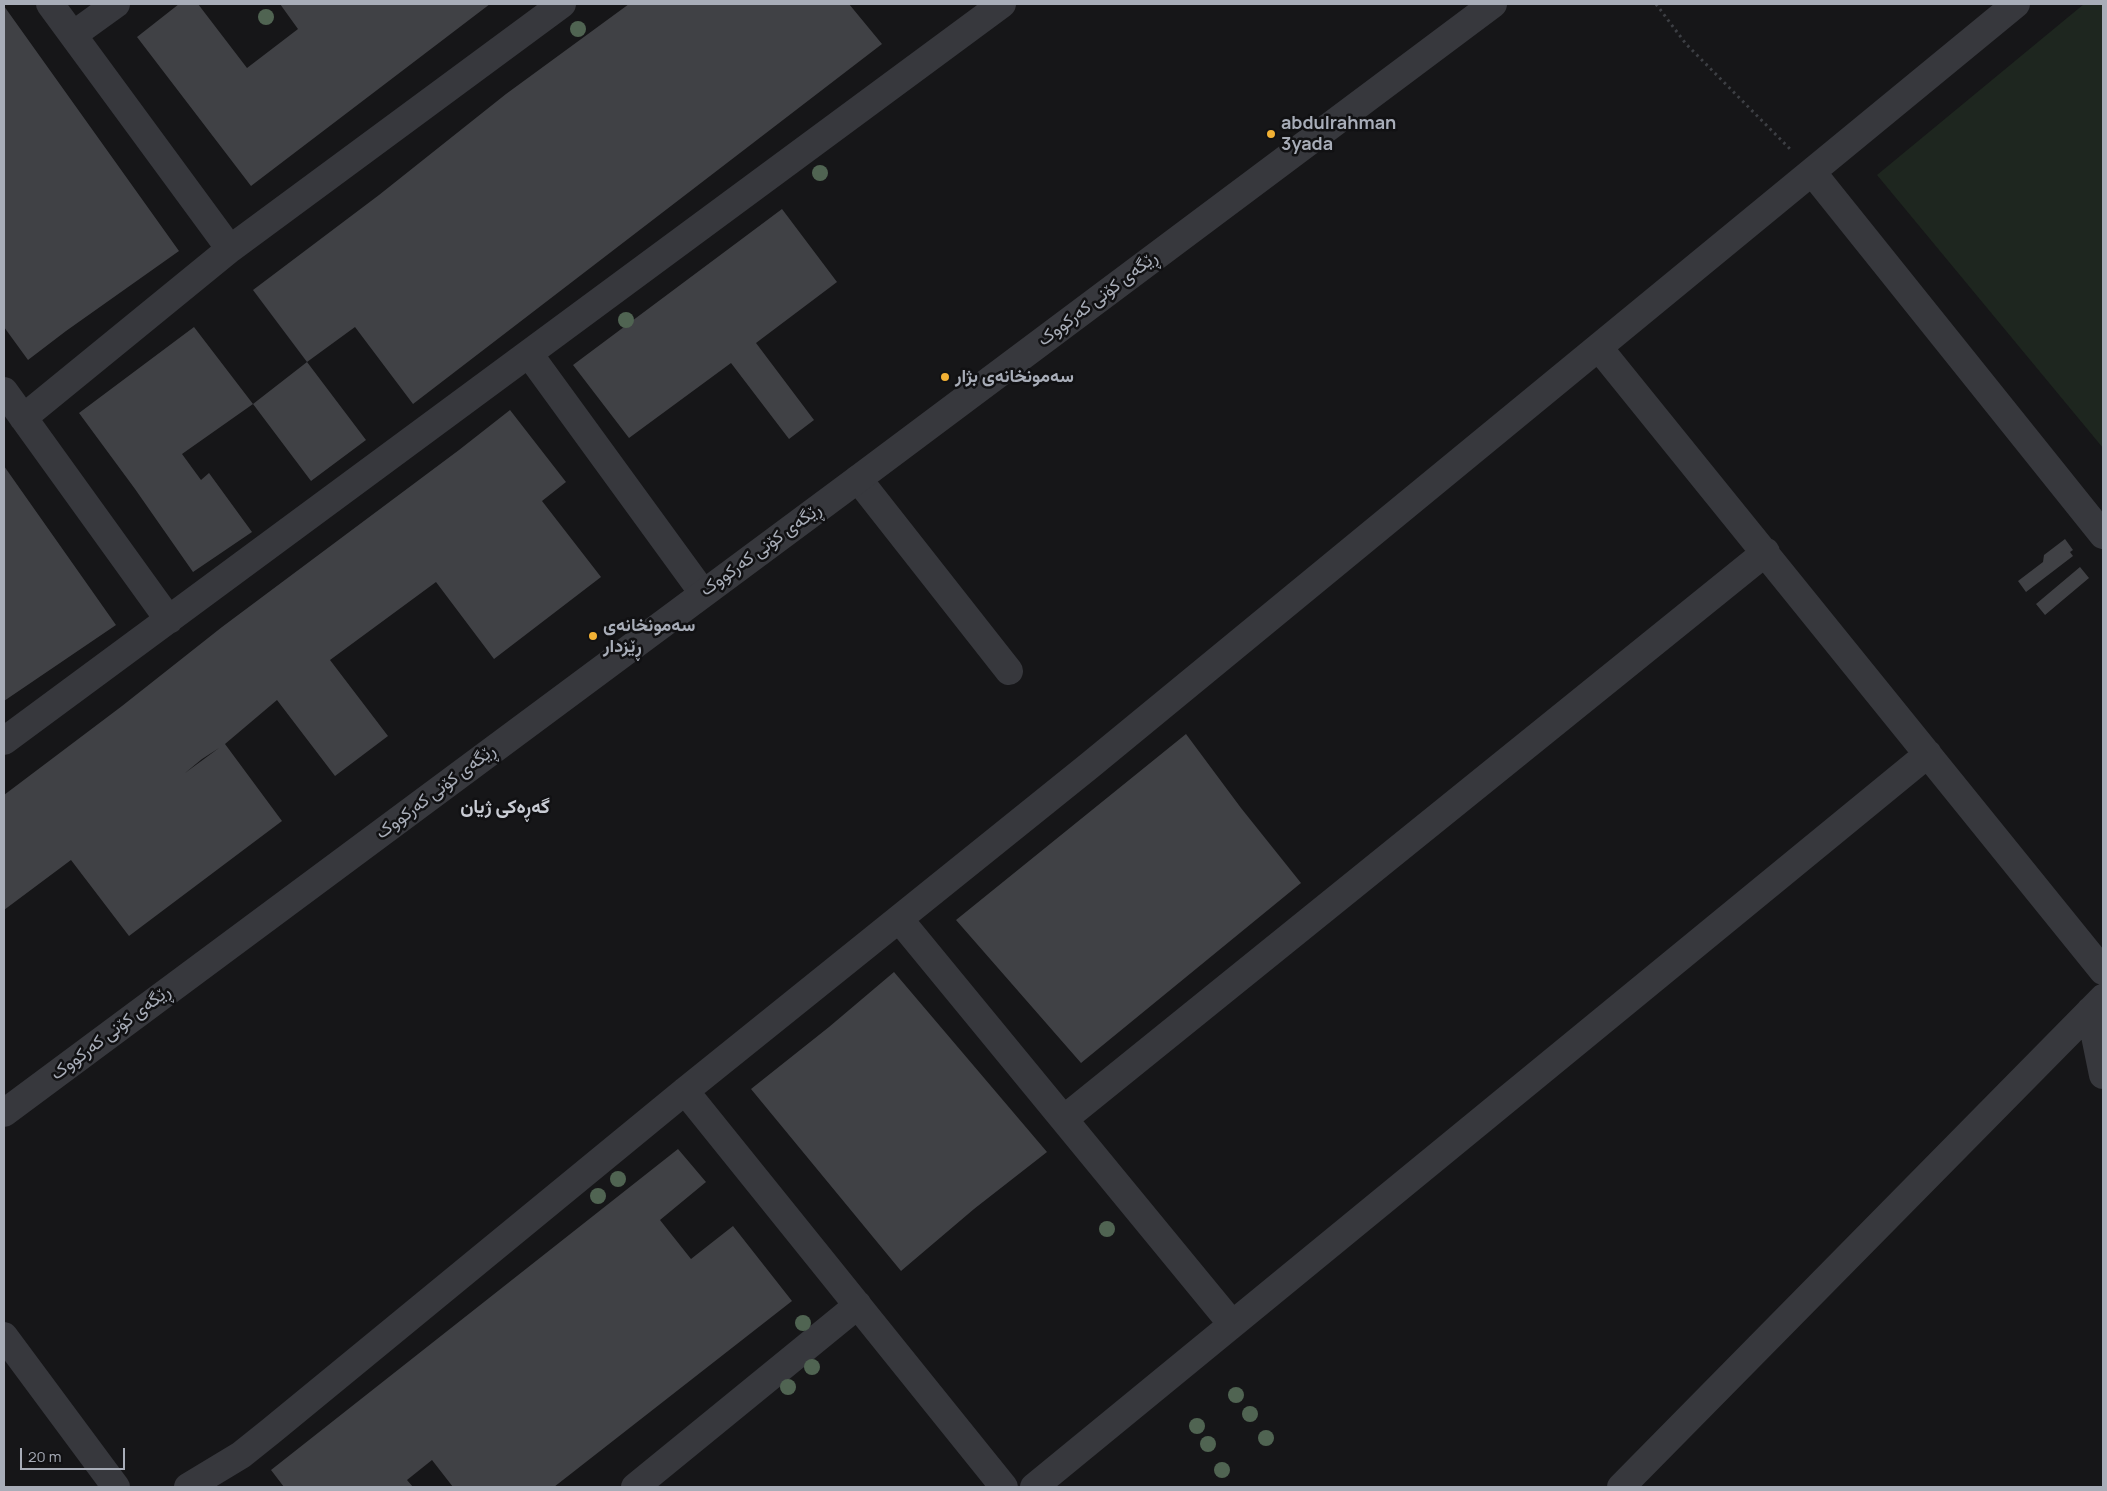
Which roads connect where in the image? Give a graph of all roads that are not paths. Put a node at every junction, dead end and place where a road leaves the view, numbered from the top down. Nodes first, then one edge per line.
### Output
1 (50, 4) edge
2 (116, 4) edge
3 (562, 4) edge
4 (1002, 4) edge
5 (1493, 4) edge
6 (2016, 4) edge
7 (73, 35) junction
8 (1812, 172) junction
9 (230, 249) junction
10 (1599, 348) junction
11 (529, 354) junction
12 (4, 391) edge
13 (23, 418) junction
14 (858, 479) junction
15 (2103, 535) edge
16 (1766, 552) junction
17 (703, 593) junction
18 (168, 620) junction
19 (1009, 671) dead end
20 (4, 741) edge
21 (1928, 754) junction
22 (899, 919) junction
23 (2103, 971) edge
24 (2097, 1005) edge
25 (2103, 1075) edge
26 (685, 1091) junction
27 (4, 1113) edge
28 (1064, 1119) junction
29 (858, 1305) junction
30 (1232, 1324) junction
31 (4, 1336) edge
32 (116, 1487) edge
33 (188, 1487) edge
34 (635, 1487) edge
35 (1004, 1487) edge
36 (1034, 1487) edge
37 (1621, 1487) edge

1 - 7 street
2 - 7 street
3 - 9 street
4 - 11 street
5 - 14 street, ڕێگەی کۆنی کەرکووک
6 - 8 street
7 - 9 street
8 - 10 street
8 - 15 street
9 - 13 street
10 - 16 street
10 - 22 street
11 - 17 street
11 - 18 street
12 - 13 street
13 - 18 street
14 - 17 street, ڕێگەی کۆنی کەرکووک
14 - 19 street
16 - 21 street
16 - 28 street
17 - 27 street, ڕێگەی کۆنی کەرکووک
18 - 20 street
21 - 23 street
21 - 30 street
22 - 26 street
22 - 28 street
24 - 25 street
24 - 37 street
26 - 29 street
26 - 33 street
28 - 30 street
29 - 34 street
29 - 35 street
30 - 36 street
31 - 32 street

